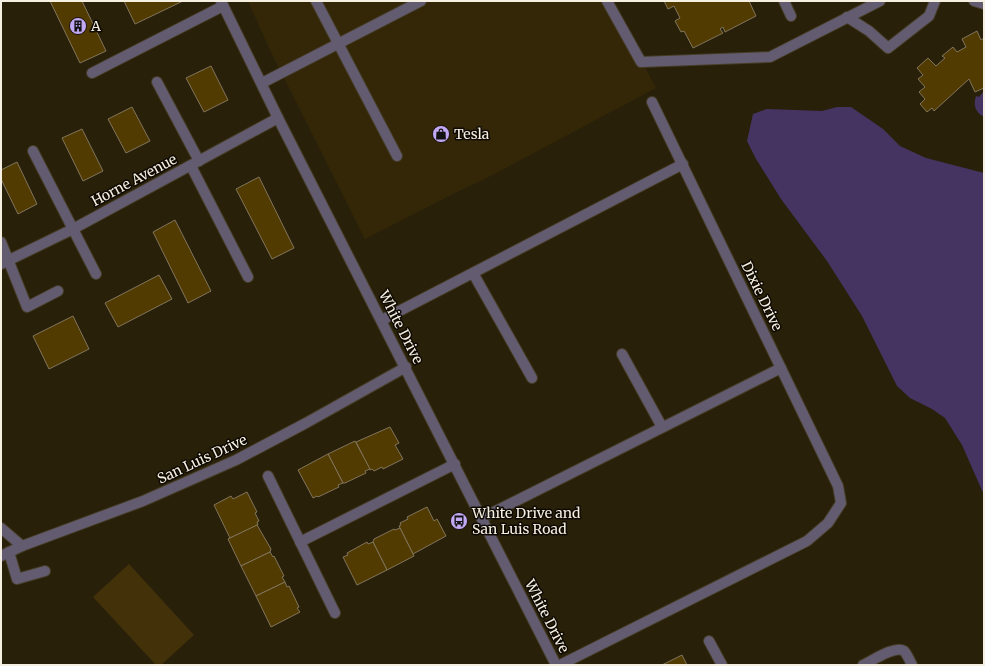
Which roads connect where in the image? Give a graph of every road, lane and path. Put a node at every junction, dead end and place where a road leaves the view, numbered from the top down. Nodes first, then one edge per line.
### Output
1 (316, 1) edge
2 (421, 1) edge
3 (607, 1) edge
4 (784, 1) edge
5 (880, 1) edge
6 (935, 1) edge
7 (974, 1) edge
8 (222, 3) edge
9 (984, 4) edge
10 (791, 16) dead end
11 (847, 18) junction
12 (338, 44) junction
13 (92, 73) dead end
14 (157, 82) dead end
15 (262, 84) junction
16 (652, 102) dead end
17 (278, 118) junction
18 (33, 150) dead end
19 (397, 156) dead end
20 (195, 164) junction
21 (683, 164) junction
22 (73, 229) junction
23 (1, 242) edge
24 (5, 262) edge
25 (473, 272) junction
26 (96, 274) dead end
27 (248, 277) dead end
28 (58, 291) dead end
29 (382, 320) junction
30 (622, 354) dead end
31 (406, 367) junction
32 (781, 368) junction
33 (532, 378) dead end
34 (662, 427) junction
35 (455, 464) junction
36 (268, 476) dead end
37 (482, 518) junction
38 (1, 528) edge
39 (300, 542) junction
40 (22, 546) junction
41 (5, 554) edge
42 (45, 572) dead end
43 (335, 613) dead end
44 (710, 641) dead end
45 (556, 665) edge
46 (560, 665) edge
47 (722, 665) edge
48 (863, 665) edge
49 (912, 665) edge

1 - 12 street
2 - 12 street
3 - 11 street
4 - 10 street
5 - 11 street
6 - 11 street
7 - 9 street
8 - 13 street
8 - 15 street, White Drive
12 - 15 street
12 - 19 street
14 - 20 street
15 - 17 street, White Drive
16 - 21 street, Dixie Drive
17 - 20 street, Horne Avenue
17 - 29 street, White Drive
18 - 22 street
20 - 22 street, Horne Avenue
20 - 27 street
21 - 25 street
21 - 32 street, Dixie Drive
22 - 24 street, Horne Avenue
22 - 26 street
23 - 24 street
24 - 28 street
25 - 29 street
25 - 33 street
29 - 31 street, White Drive
30 - 34 street
31 - 35 street, White Drive
31 - 40 street, San Luis Drive
32 - 34 street
32 - 46 street, Dixie Drive
34 - 37 street
35 - 37 street, White Drive
35 - 39 street
36 - 39 street
37 - 45 street, White Drive
38 - 40 street
39 - 43 street
40 - 41 street, San Luis Drive
41 - 42 street
44 - 47 street
48 - 49 street

